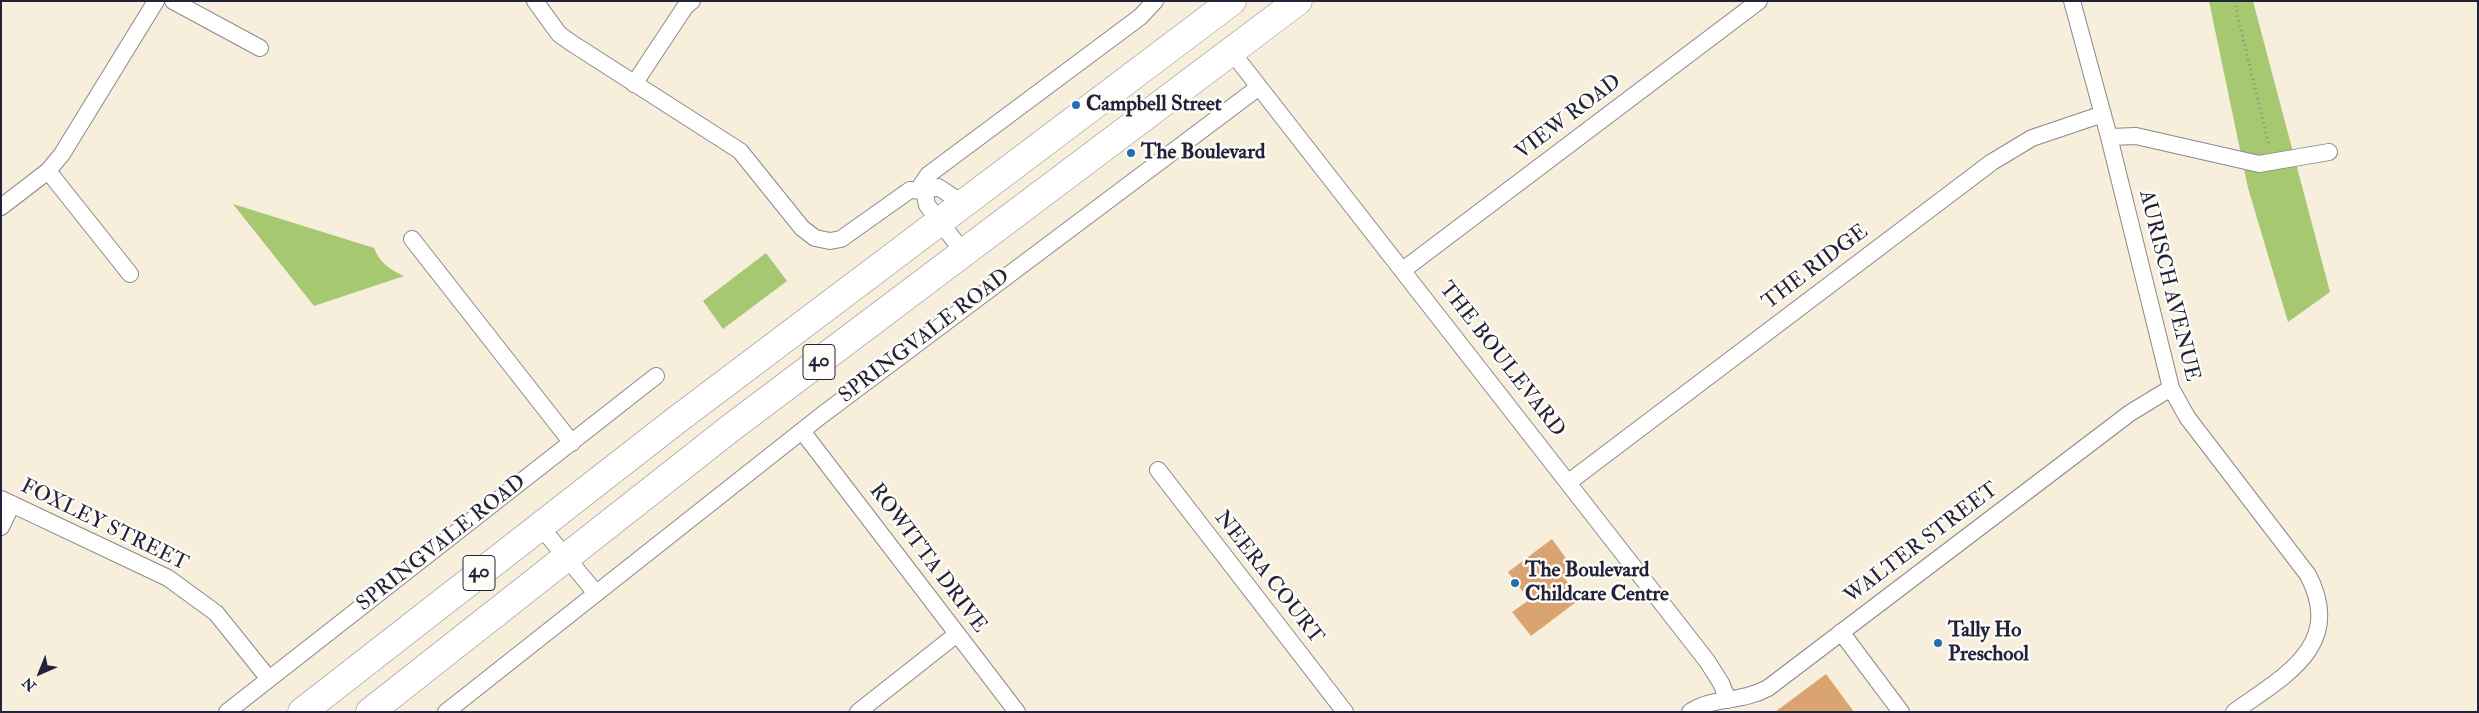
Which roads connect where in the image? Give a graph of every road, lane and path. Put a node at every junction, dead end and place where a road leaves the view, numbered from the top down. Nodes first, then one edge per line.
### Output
1 (156, 1) edge
2 (173, 1) edge
3 (535, 1) edge
4 (692, 1) edge
5 (1155, 1) edge
6 (1232, 1) edge
7 (1298, 1) edge
8 (1760, 1) edge
9 (2072, 1) edge
10 (2234, 1) edge
11 (260, 48) dead end
12 (1231, 51) junction
13 (634, 84) junction
14 (1259, 87) junction
15 (2103, 114) junction
16 (2109, 137) junction
17 (2269, 147) dead end
18 (2328, 152) dead end
19 (48, 171) junction
20 (921, 190) junction
21 (964, 204) junction
22 (1, 207) edge
23 (940, 222) junction
24 (412, 239) dead end
25 (964, 253) junction
26 (1403, 270) junction
27 (130, 274) dead end
28 (656, 376) dead end
29 (2171, 388) junction
30 (802, 431) junction
31 (572, 444) junction
32 (1158, 470) dead end
33 (1569, 482) junction
34 (7, 502) edge
35 (540, 525) junction
36 (1, 527) edge
37 (567, 557) junction
38 (596, 593) junction
39 (1841, 632) junction
40 (957, 634) junction
41 (269, 679) junction
42 (1728, 700) junction
43 (227, 712) edge
44 (302, 712) edge
45 (370, 712) edge
46 (446, 712) edge
47 (858, 712) edge
48 (1017, 712) edge
49 (1345, 712) edge
50 (1690, 712) edge
51 (1901, 712) edge
52 (2234, 712) edge

1 - 19 street
2 - 11 street
3 - 13 street
4 - 13 street
5 - 20 street
6 - 21 highway, 40
7 - 12 highway, SPRINGVALE ROAD / 40
8 - 26 street, VIEW ROAD
9 - 15 street, AURISCH AVENUE
10 - 17 path
12 - 14 street, THE BOULEVARD
12 - 25 highway, SPRINGVALE ROAD / 40
13 - 20 street
14 - 26 street, THE BOULEVARD
14 - 30 street, SPRINGVALE ROAD
15 - 16 street, AURISCH AVENUE
15 - 33 street, THE RIDGE
16 - 18 street
16 - 29 street, AURISCH AVENUE
19 - 22 street
19 - 27 street
20 - 21 street
20 - 23 street, SPRINGVALE ROAD
21 - 23 highway, 40
23 - 25 street, SPRINGVALE ROAD
23 - 35 highway, 40
24 - 31 street
25 - 37 highway, SPRINGVALE ROAD / 40
26 - 33 street, THE BOULEVARD
28 - 31 street, SPRINGVALE ROAD
29 - 39 street, WALTER STREET
29 - 52 street, AURISCH AVENUE
30 - 38 street, SPRINGVALE ROAD
30 - 40 street, ROWITTA DRIVE
31 - 41 street, SPRINGVALE ROAD
32 - 49 street, NEERA COURT
33 - 42 street, THE BOULEVARD
34 - 36 street
34 - 41 street, FOXLEY STREET
35 - 37 street
35 - 44 highway, 40
37 - 38 street
37 - 45 highway, SPRINGVALE ROAD / 40
38 - 46 street, SPRINGVALE ROAD
39 - 42 street, WALTER STREET
39 - 51 street
40 - 47 street
40 - 48 street, ROWITTA DRIVE
41 - 43 street, SPRINGVALE ROAD
42 - 50 street, WALTER STREET

